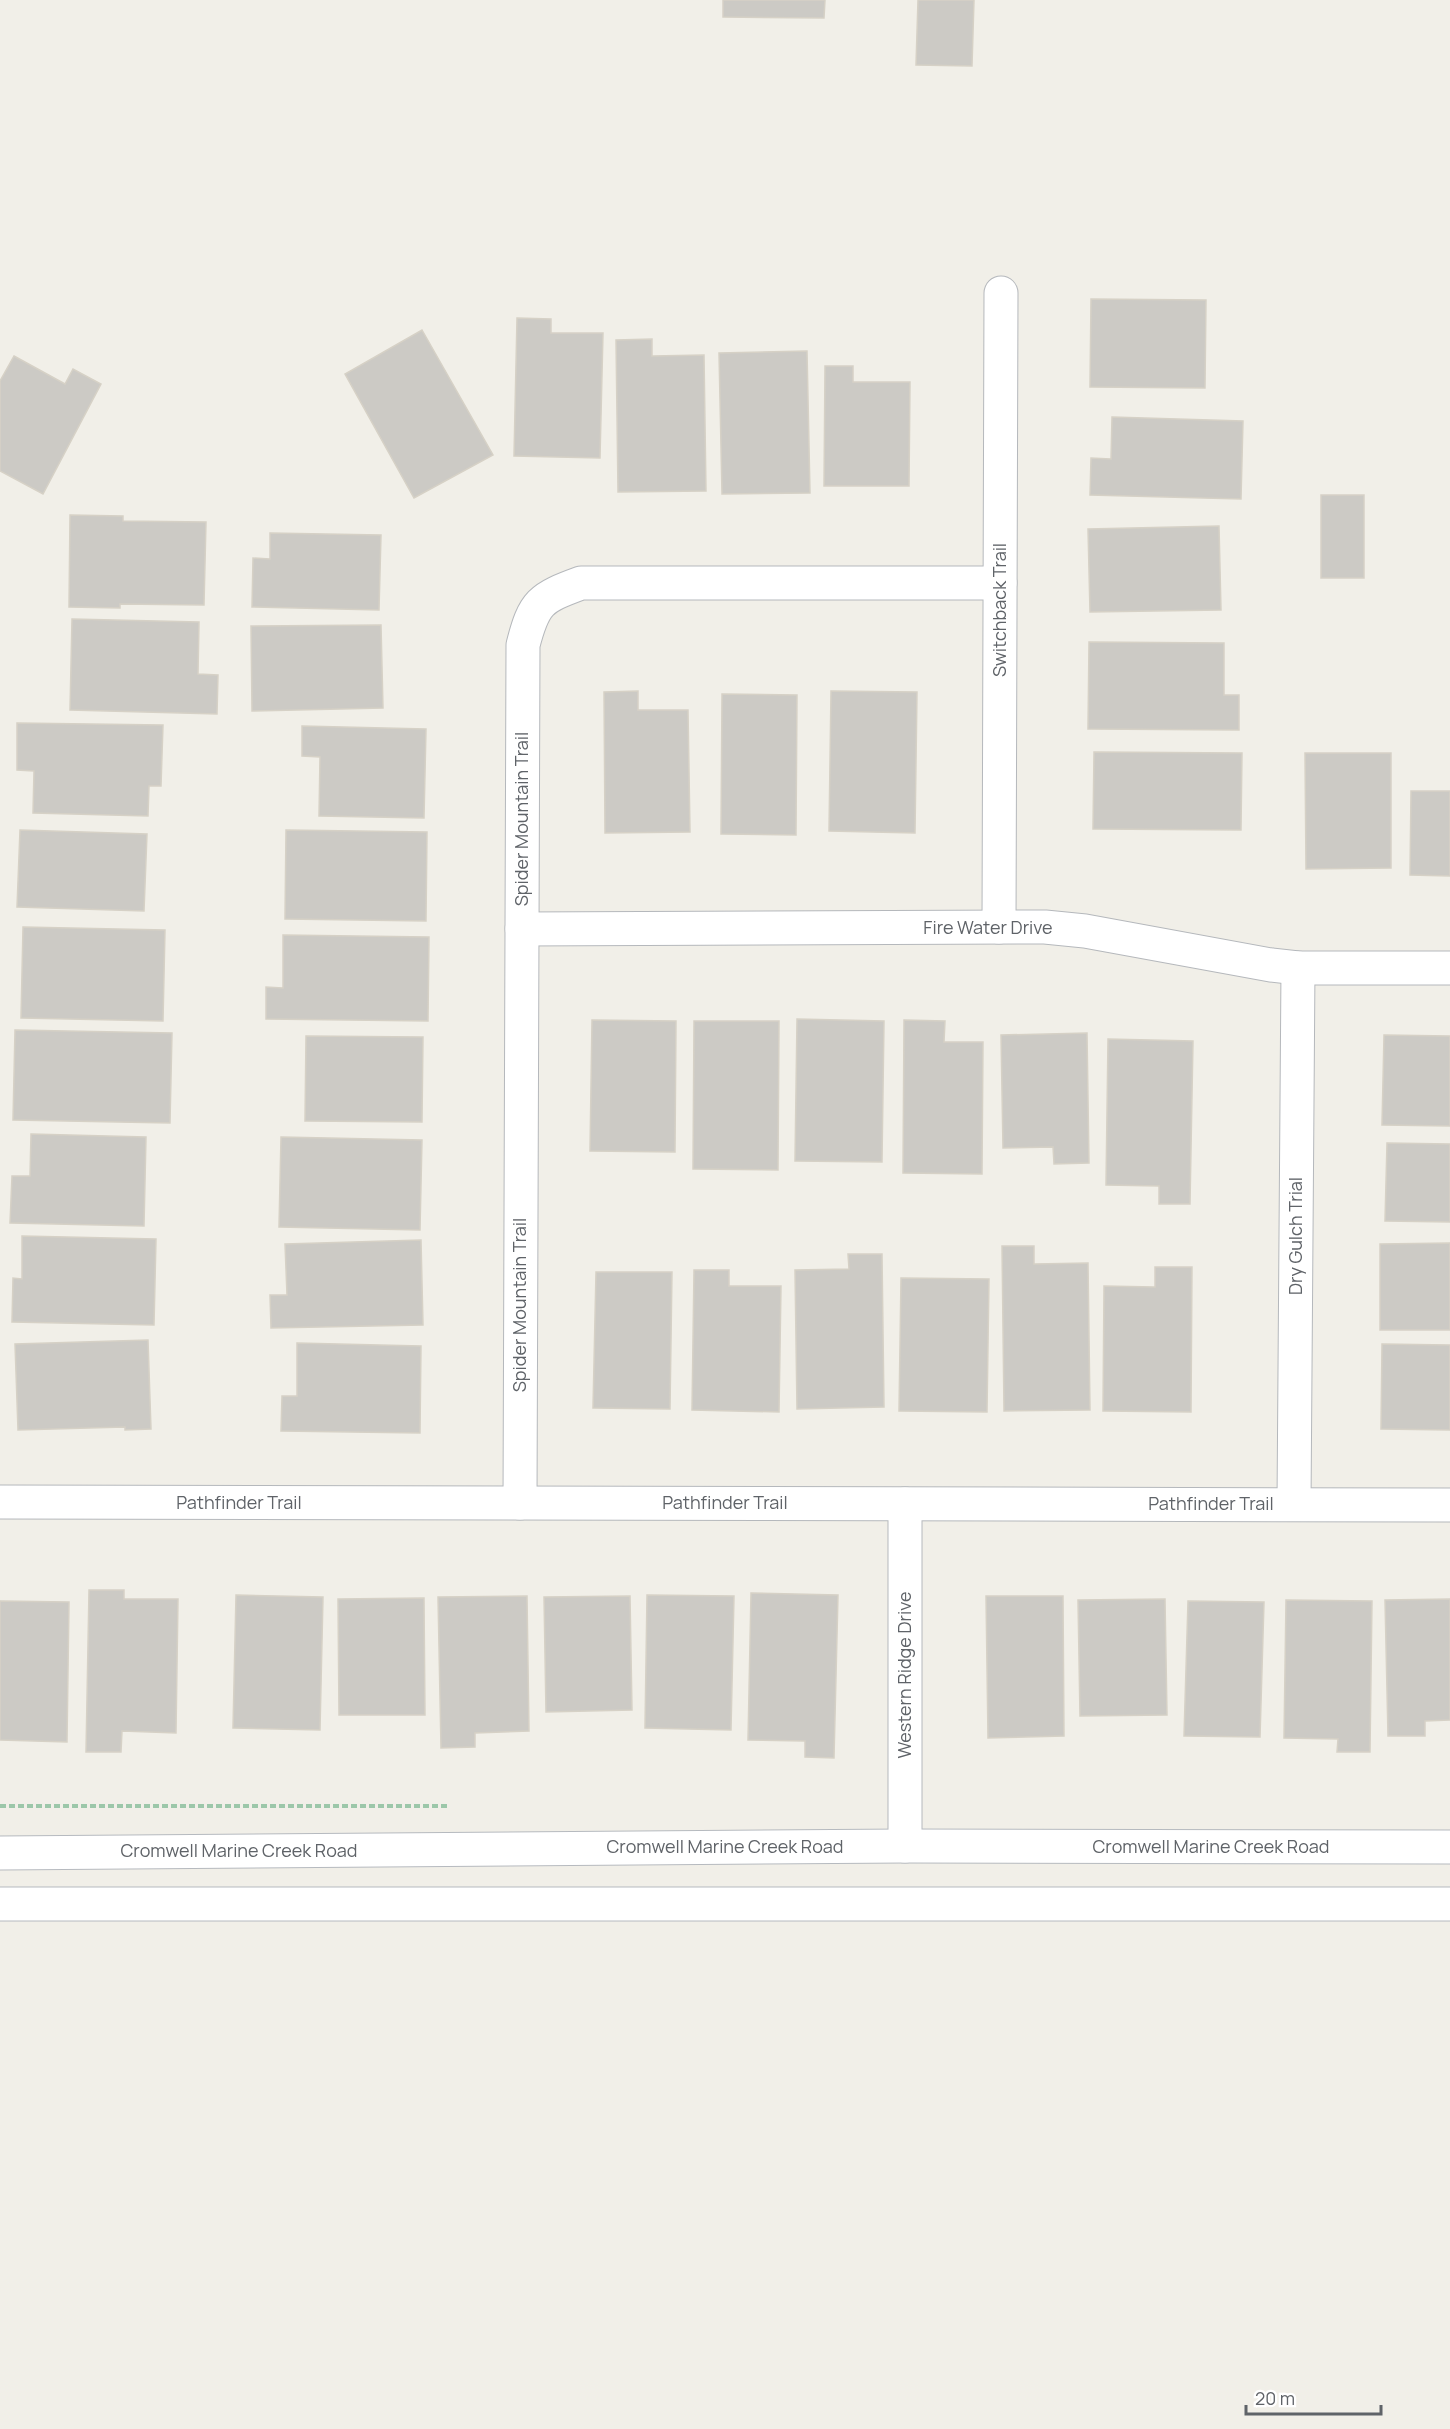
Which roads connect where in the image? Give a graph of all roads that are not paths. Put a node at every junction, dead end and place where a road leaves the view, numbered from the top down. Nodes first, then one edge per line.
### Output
1 (1001, 293) dead end
2 (1000, 584) junction
3 (999, 927) junction
4 (522, 929) junction
5 (1298, 968) junction
6 (1450, 968) edge
7 (0, 1502) edge
8 (520, 1503) junction
9 (905, 1504) junction
10 (1294, 1504) junction
11 (1450, 1504) edge
12 (904, 1846) junction
13 (1450, 1847) edge
14 (0, 1853) edge
15 (0, 1904) edge
16 (1450, 1904) edge

1 - 2 street, Switchback Trail
2 - 3 street, Switchback Trail
2 - 4 street, Spider Mountain Trail
3 - 4 street, Fire Water Drive
3 - 5 street, Fire Water Drive
4 - 8 street, Spider Mountain Trail
5 - 6 street, Fire Water Drive
5 - 10 street, Dry Gulch Trial
7 - 8 street, Pathfinder Trail
8 - 9 street, Pathfinder Trail
9 - 10 street, Pathfinder Trail
9 - 12 street, Western Ridge Drive
10 - 11 street, Pathfinder Trail
12 - 13 street, Cromwell Marine Creek Road
12 - 14 street, Cromwell Marine Creek Road
15 - 16 street

